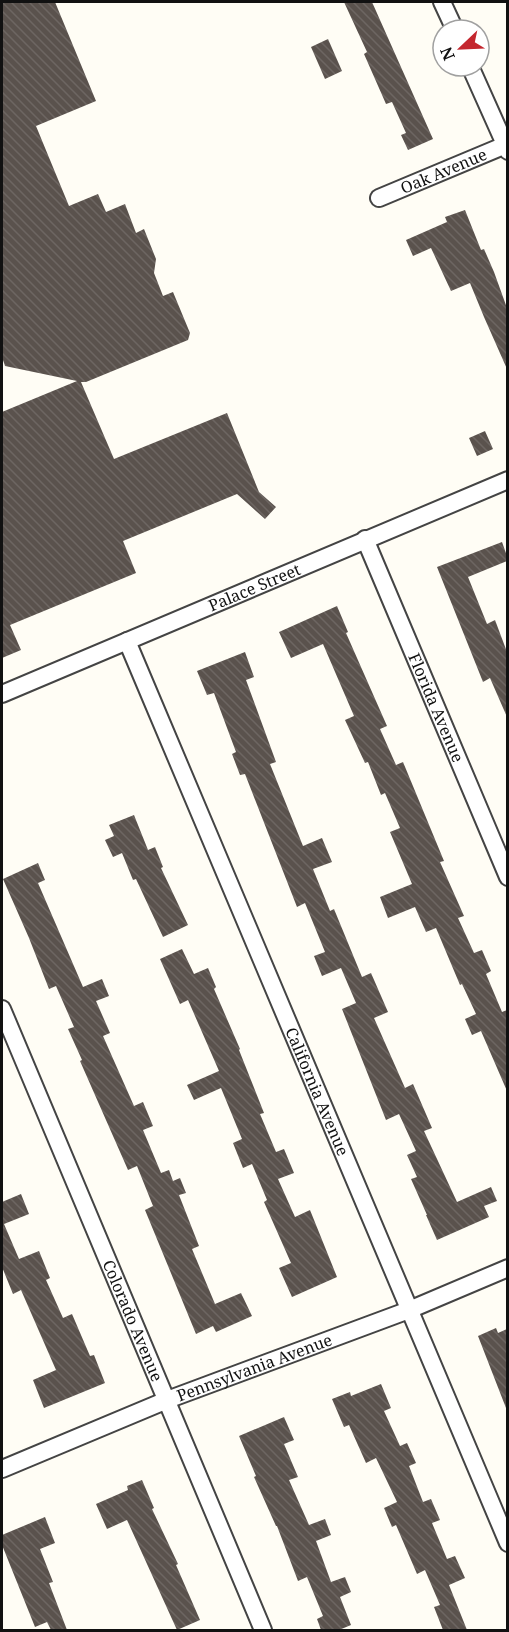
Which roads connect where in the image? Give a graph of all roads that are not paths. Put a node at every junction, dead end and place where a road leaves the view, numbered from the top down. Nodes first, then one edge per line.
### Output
1 (442, 2) edge
2 (449, 18) edge
3 (476, 78) edge
4 (507, 146) edge
5 (379, 198) dead end
6 (507, 480) edge
7 (365, 539) junction
8 (127, 641) junction
9 (2, 694) edge
10 (507, 877) edge
11 (2, 1009) edge
12 (507, 1268) edge
13 (409, 1310) junction
14 (167, 1400) junction
15 (2, 1469) edge
16 (507, 1543) edge
17 (263, 1630) edge

1 - 2 street
3 - 4 street
4 - 5 street, Oak Avenue
6 - 7 street, Palace Street
7 - 8 street, Palace Street
7 - 10 street, Florida Avenue
8 - 9 street, Palace Street
8 - 13 street, California Avenue
11 - 14 street, Colorado Avenue
12 - 13 street, Pennsylvania Avenue
13 - 14 street, Pennsylvania Avenue
13 - 16 street, California Avenue
14 - 15 street, Pennsylvania Avenue
14 - 17 street, Colorado Avenue

